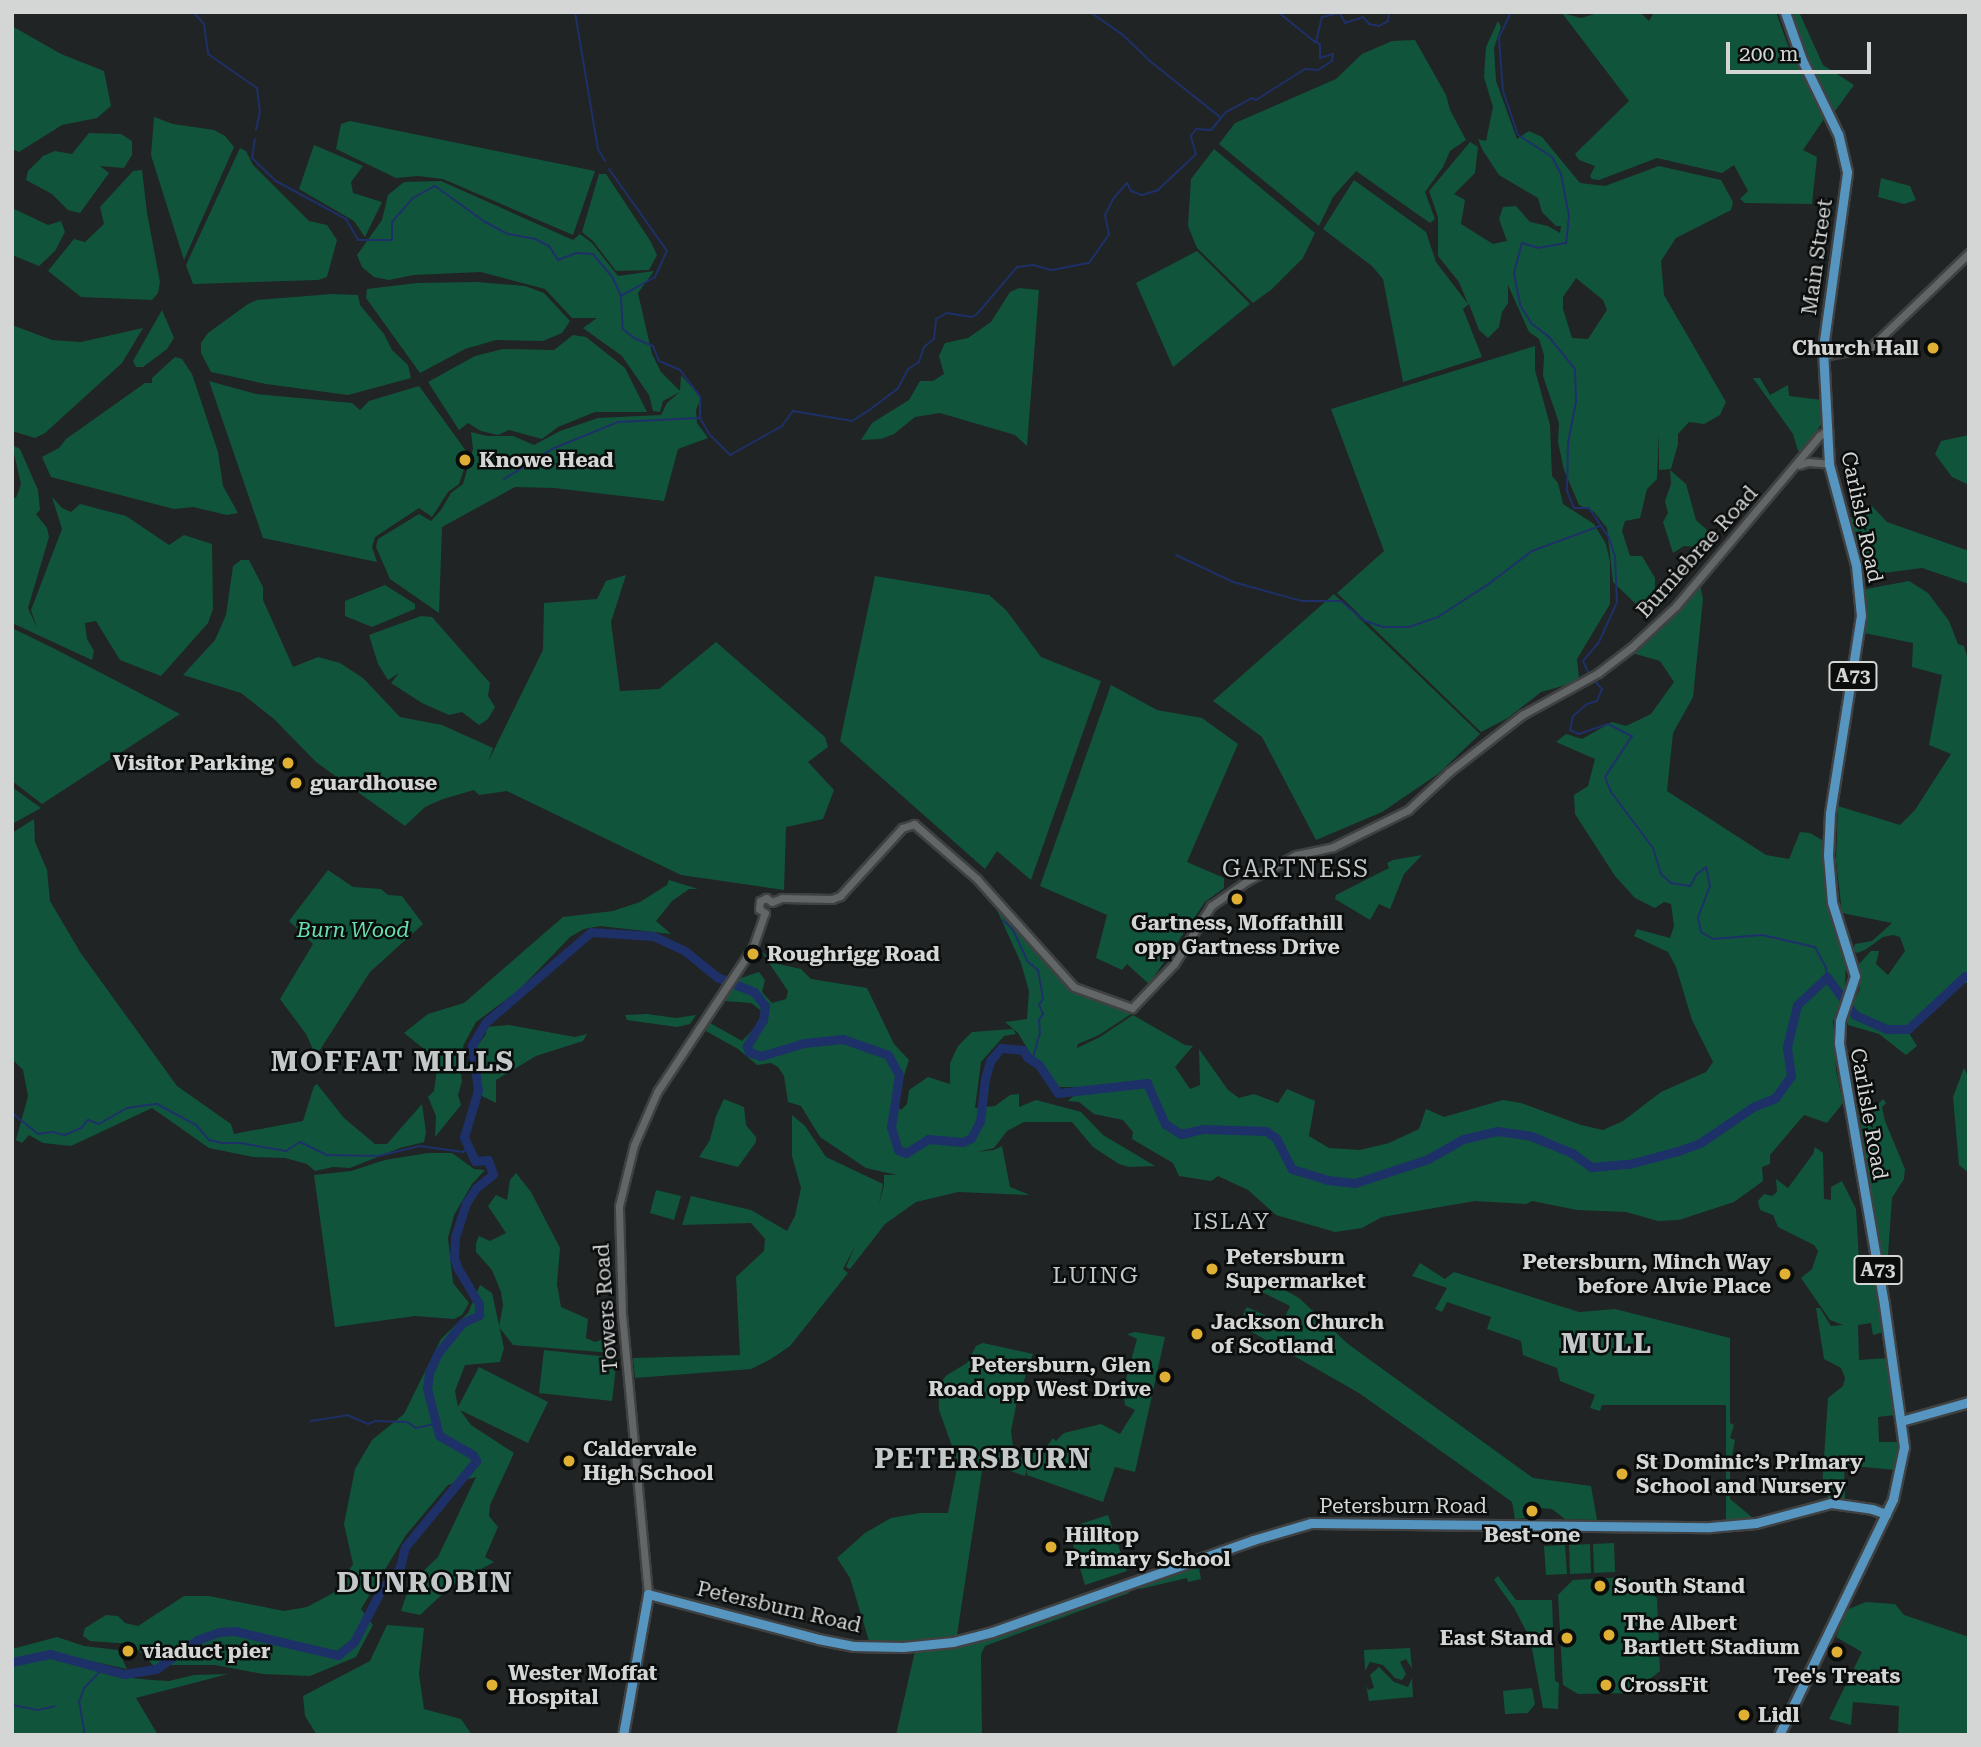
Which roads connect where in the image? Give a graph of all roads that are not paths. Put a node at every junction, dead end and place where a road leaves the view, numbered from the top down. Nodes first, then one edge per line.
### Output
1 (1785, 12) edge
2 (1969, 253) edge
3 (1823, 356) junction
4 (1828, 430) junction
5 (1813, 445) junction
6 (1817, 464) junction
7 (1829, 464) junction
8 (1798, 465) junction
9 (772, 902) junction
10 (765, 914) junction
11 (1969, 1402) edge
12 (1901, 1421) junction
13 (1886, 1514) junction
14 (648, 1594) junction
15 (623, 1735) edge
16 (1779, 1735) edge

1 - 3 main road, Main Street / A73
2 - 3 street
3 - 4 main road, Carlisle Road / A73
4 - 5 street, Burniebrae Road
4 - 7 main road, Carlisle Road / A73
5 - 6 street
5 - 8 street, Burniebrae Road
6 - 7 street
6 - 8 street
7 - 12 main road, Carlisle Road / A73
8 - 9 street, Burniebrae Road
9 - 10 street
9 - 10 street
10 - 14 street, Towers Road
11 - 12 main road
12 - 13 main road, Carlisle Road / A73
13 - 14 main road, Petersburn Road
13 - 16 main road, Carlisle Road / A73
14 - 15 main road, Towers Road

